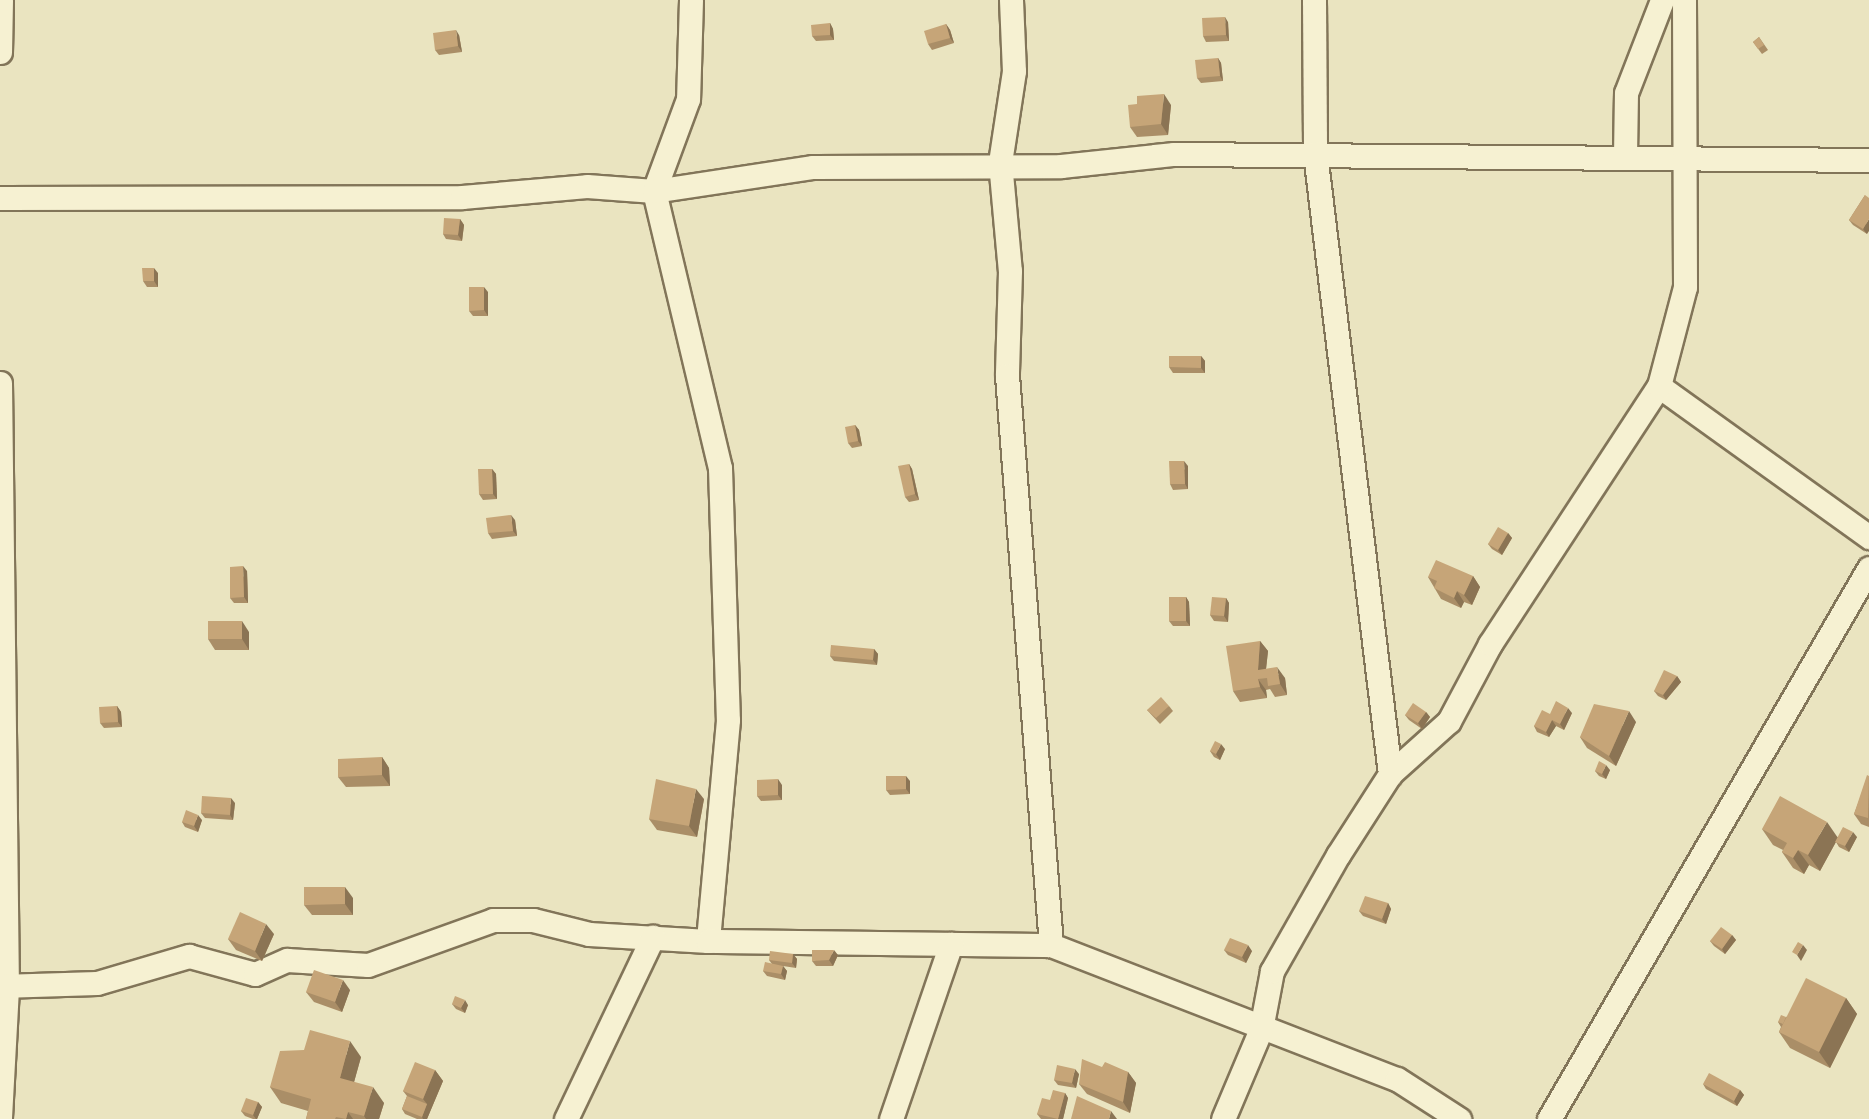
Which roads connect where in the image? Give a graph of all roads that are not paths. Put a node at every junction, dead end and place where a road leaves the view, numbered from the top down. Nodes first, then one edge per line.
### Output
1 (1, 0) edge
2 (691, 0) edge
3 (1012, 0) edge
4 (1314, 0) edge
5 (1662, 0) edge
6 (1684, 0) edge
7 (0, 52) edge
8 (1315, 153) junction
9 (1688, 155) junction
10 (1625, 156) junction
11 (1869, 160) edge
12 (1000, 162) junction
13 (654, 191) junction
14 (0, 198) edge
15 (0, 383) edge
16 (1659, 386) junction
17 (1869, 537) edge
18 (1869, 568) edge
19 (1390, 774) junction
20 (653, 937) junction
21 (708, 940) junction
22 (951, 944) junction
23 (1051, 945) junction
24 (4, 987) edge
25 (1261, 1029) junction
26 (0, 1119) edge
27 (566, 1119) edge
28 (891, 1119) edge
29 (1223, 1119) edge
30 (1460, 1119) edge
31 (1549, 1119) edge

1 - 7 street
2 - 13 street
3 - 12 street
4 - 8 street
5 - 10 street
6 - 9 street
8 - 10 street
8 - 12 street
8 - 19 street
9 - 10 street
9 - 11 street
9 - 16 street
12 - 13 street
12 - 23 street
13 - 14 street
13 - 21 street
15 - 24 street
16 - 17 street
16 - 19 street
18 - 31 street
19 - 25 street
20 - 21 street
20 - 24 street
20 - 27 street
21 - 22 street
22 - 23 street
22 - 28 street
23 - 25 street
24 - 26 street
25 - 29 street
25 - 30 street

